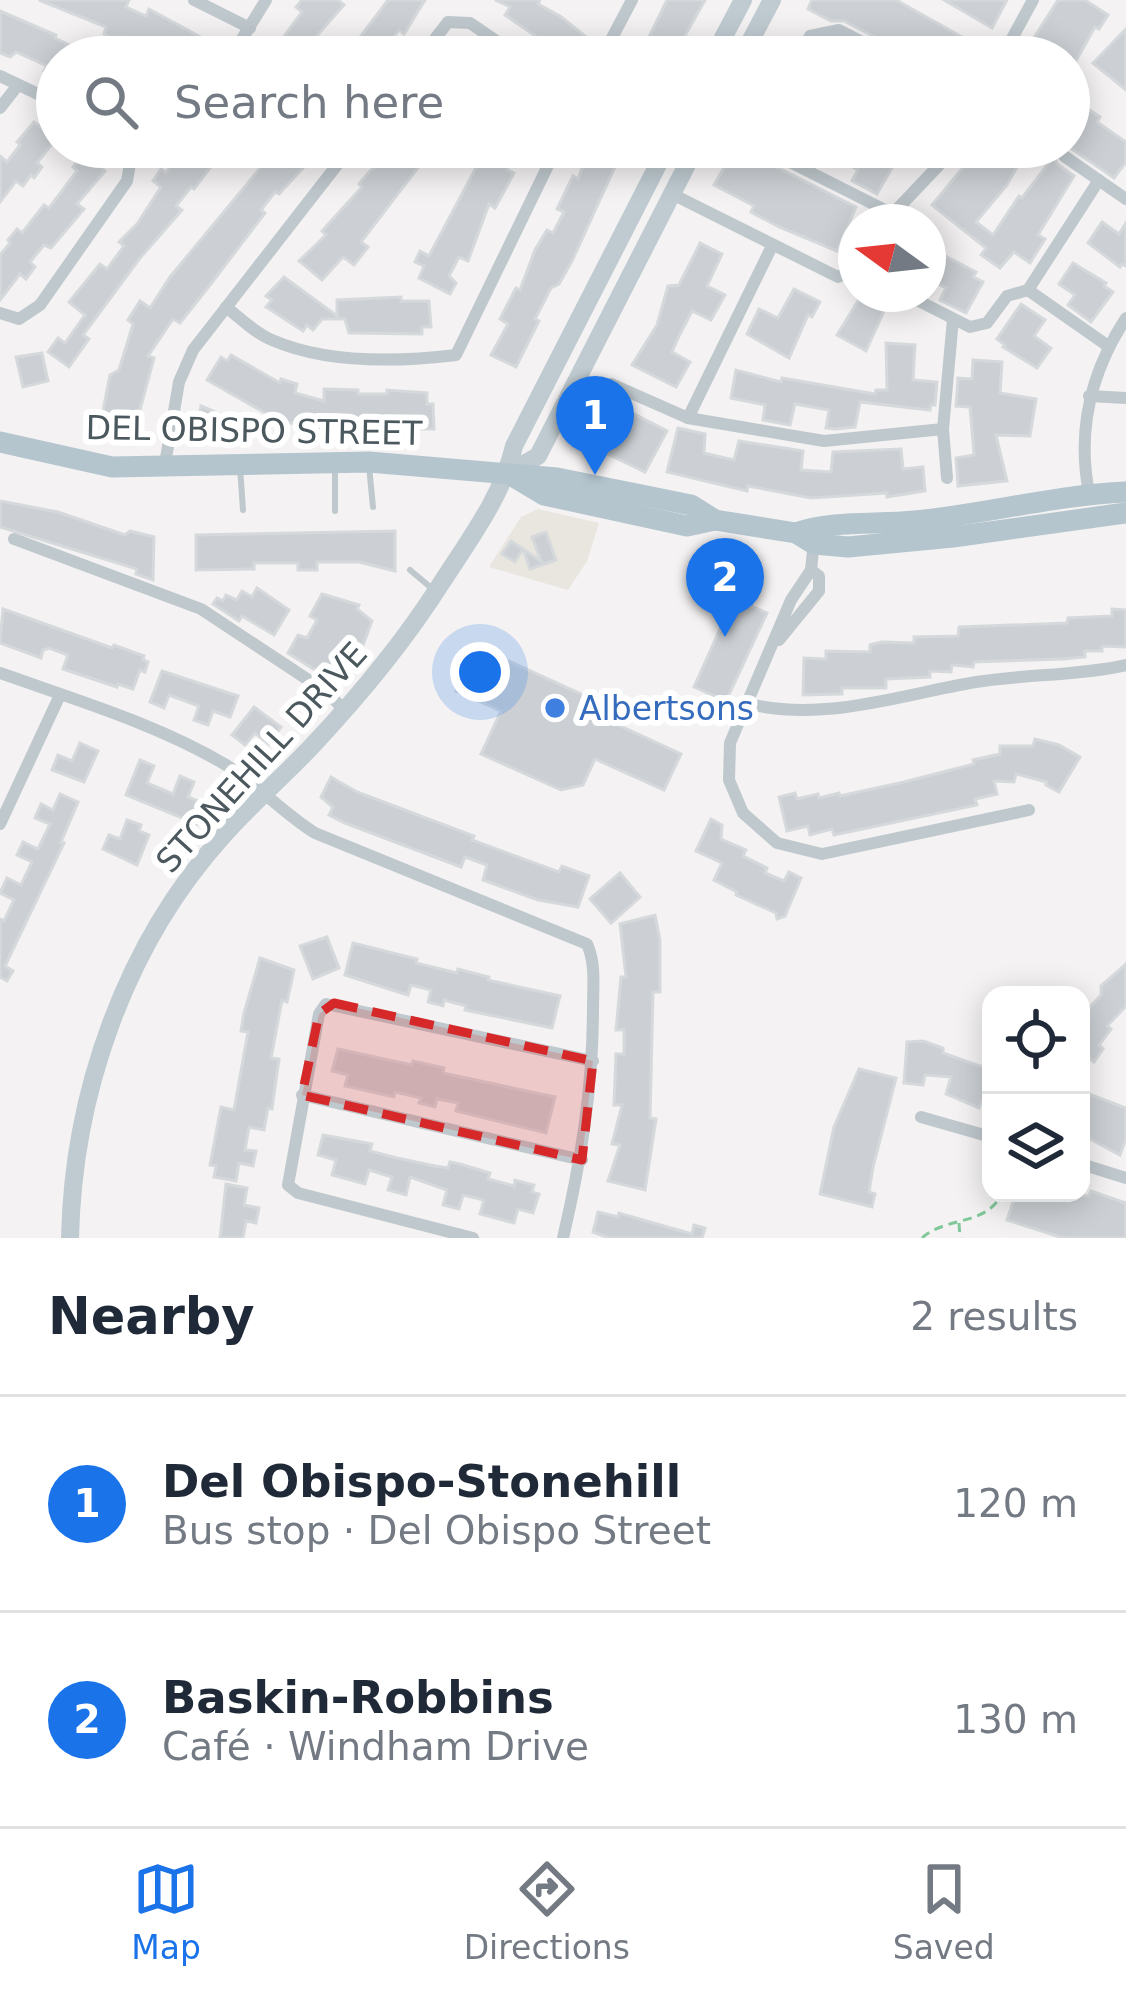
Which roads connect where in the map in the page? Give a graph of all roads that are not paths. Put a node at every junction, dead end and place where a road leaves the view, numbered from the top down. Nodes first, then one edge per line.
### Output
1 (194, 0) edge
2 (266, 0) edge
3 (632, 0) edge
4 (743, 0) edge
5 (772, 0) edge
6 (1034, 0) edge
7 (250, 28) junction
8 (245, 36) edge
9 (437, 36) edge
10 (489, 36) edge
11 (613, 36) edge
12 (724, 36) edge
13 (753, 36) edge
14 (810, 36) edge
15 (851, 36) edge
16 (1014, 36) edge
17 (0, 76) edge
18 (18, 85) junction
19 (36, 93) edge
20 (0, 109) edge
21 (130, 168) edge
22 (335, 168) edge
23 (547, 168) edge
24 (656, 168) edge
25 (668, 168) edge
26 (685, 168) edge
27 (799, 168) edge
28 (936, 168) edge
29 (1082, 168) edge
30 (1099, 180) junction
31 (672, 194) junction
32 (1126, 199) edge
33 (864, 204) edge
34 (901, 204) edge
35 (772, 246) junction
36 (838, 277) edge
37 (1028, 290) junction
38 (226, 307) junction
39 (939, 312) edge
40 (0, 313) edge
41 (1126, 318) edge
42 (952, 319) junction
43 (1108, 346) junction
44 (611, 384) dead end
45 (1089, 396) junction
46 (1126, 398) edge
47 (688, 418) junction
48 (943, 429) junction
49 (0, 442) edge
50 (369, 462) junction
51 (240, 463) junction
52 (335, 463) junction
53 (166, 464) junction
54 (508, 473) junction
55 (947, 478) dead end
56 (1126, 492) edge
57 (1088, 493) junction
58 (374, 507) dead end
59 (242, 509) dead end
60 (335, 511) dead end
61 (1126, 512) edge
62 (1097, 515) junction
63 (808, 534) junction
64 (14, 539) dead end
65 (410, 570) dead end
66 (436, 592) junction
67 (1126, 665) edge
68 (0, 673) edge
69 (60, 694) junction
70 (745, 704) junction
71 (344, 710) junction
72 (0, 780) edge
73 (17, 786) junction
74 (263, 796) junction
75 (1029, 810) dead end
76 (0, 824) edge
77 (593, 1061) junction
78 (302, 1095) junction
79 (921, 1117) dead end
80 (982, 1134) edge
81 (582, 1160) junction
82 (1090, 1167) edge
83 (1126, 1178) edge
84 (70, 1238) edge
85 (473, 1238) edge
86 (563, 1238) edge

1 - 7 street
2 - 7 street
3 - 11 street
4 - 12 main road
5 - 13 main road
6 - 16 street
7 - 8 street
9 - 10 street
14 - 15 street
17 - 18 street
18 - 19 street
18 - 20 street
21 - 40 street
22 - 38 street
23 - 38 street
24 - 54 main road, STONEHILL DRIVE
25 - 31 main road
26 - 31 main road, STONEHILL DRIVE
27 - 33 street
28 - 34 street
29 - 30 street
30 - 32 street
30 - 37 street
31 - 35 street
31 - 54 main road, STONEHILL DRIVE
35 - 36 street
35 - 47 street
37 - 42 street
37 - 43 street
38 - 53 street
39 - 42 street
41 - 43 street
42 - 48 street
43 - 45 street
44 - 47 street
45 - 46 street
45 - 57 street
47 - 48 street
48 - 55 street
49 - 53 main road, DEL OBISPO STREET
50 - 52 main road, DEL OBISPO STREET
50 - 54 main road, DEL OBISPO STREET
50 - 58 lane
51 - 52 main road, DEL OBISPO STREET
51 - 53 main road, DEL OBISPO STREET
51 - 59 lane
52 - 60 lane
54 - 63 main road, DEL OBISPO STREET
54 - 66 main road, STONEHILL DRIVE
56 - 57 main road, DEL OBISPO STREET
57 - 62 street
57 - 63 main road, DEL OBISPO STREET
61 - 62 main road, DEL OBISPO STREET
62 - 63 main road, DEL OBISPO STREET
63 - 70 street
64 - 71 street
65 - 66 lane
66 - 71 main road, STONEHILL DRIVE
67 - 70 street
68 - 69 street
69 - 73 street
69 - 74 street
70 - 75 street
71 - 74 main road, STONEHILL DRIVE
72 - 73 street
73 - 76 street
74 - 77 street
74 - 84 main road, STONEHILL DRIVE
77 - 78 street
77 - 81 street
78 - 81 street
78 - 85 street
79 - 80 street
81 - 86 street
82 - 83 street

